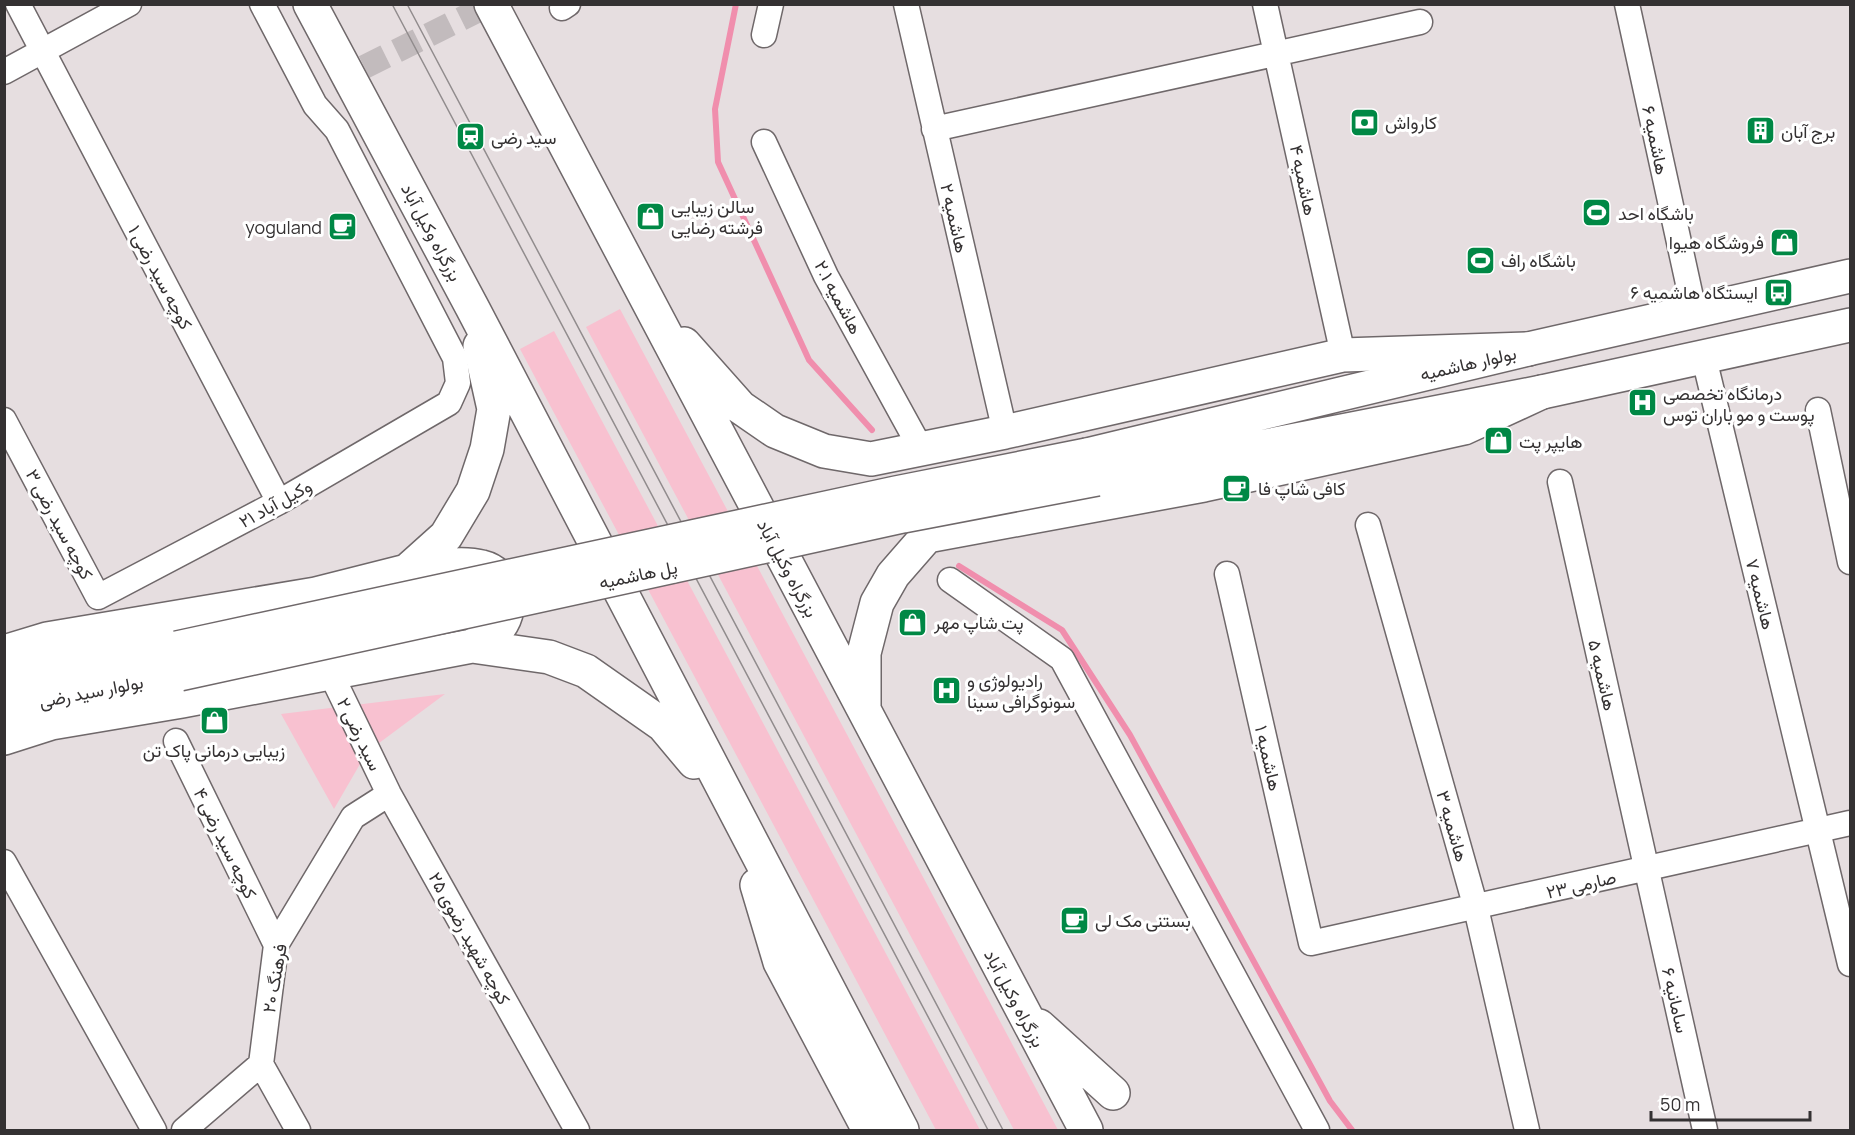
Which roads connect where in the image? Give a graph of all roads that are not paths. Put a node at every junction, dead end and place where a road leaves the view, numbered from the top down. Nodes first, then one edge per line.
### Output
1 (18, 4) edge
2 (129, 4) edge
3 (262, 4) edge
4 (310, 4) edge
5 (491, 4) edge
6 (771, 4) edge
7 (906, 4) edge
8 (1265, 4) edge
9 (1627, 4) edge
10 (1420, 22) dead end
11 (764, 35) dead end
12 (43, 52) junction
13 (1276, 53) junction
14 (4, 72) edge
15 (934, 129) junction
16 (764, 142) dead end
17 (1851, 276) edge
18 (472, 306) junction
19 (650, 306) junction
20 (1694, 311) junction
21 (1851, 325) edge
22 (1528, 349) junction
23 (1343, 355) junction
24 (1704, 358) junction
25 (1542, 392) junction
26 (1818, 410) dead end
27 (4, 420) edge
28 (1005, 432) junction
29 (921, 449) junction
30 (871, 459) junction
31 (1092, 467) junction
32 (1560, 482) dead end
33 (279, 502) junction
34 (1368, 525) dead end
35 (927, 536) junction
36 (1851, 562) edge
37 (407, 571) junction
38 (1227, 574) dead end
39 (950, 580) dead end
40 (98, 597) joint
41 (472, 646) junction
42 (4, 652) edge
43 (178, 661) junction
44 (331, 674) junction
45 (4, 683) edge
46 (4, 712) edge
47 (864, 712) junction
48 (4, 738) edge
49 (176, 741) dead end
50 (389, 794) junction
51 (735, 812) junction
52 (1851, 823) edge
53 (1818, 831) junction
54 (4, 862) edge
55 (1647, 869) junction
56 (1476, 908) junction
57 (1311, 943) joint
58 (276, 945) junction
59 (1851, 964) edge
60 (1021, 1011) junction
61 (261, 1064) junction
62 (1113, 1093) dead end
63 (154, 1131) edge
64 (184, 1131) edge
65 (297, 1131) edge
66 (577, 1131) edge
67 (869, 1131) edge
68 (903, 1131) edge
69 (1086, 1131) edge
70 (1317, 1131) edge
71 (1527, 1131) edge
72 (1705, 1131) edge

1 - 12 street, کوچه سید رضی ۱
2 - 12 street
3 - 33 street, ۲۱ وکیل آباد
4 - 18 main road, بزرگراه وکیل آباد
5 - 19 main road, بزرگراه وکیل آباد
6 - 11 street
7 - 15 street, هاشمیه ۲
8 - 13 street, هاشمیه ۴
9 - 20 street, هاشمیه ۶
10 - 13 street
12 - 14 street
12 - 33 street, کوچه سید رضی ۱
13 - 15 street
13 - 23 street, هاشمیه ۴
15 - 28 street, هاشمیه ۲
16 - 29 street, هاشمیه ۲.۱
17 - 20 main road, بولوار هاشمیه
18 - 37 main road
18 - 51 main road, بزرگراه وکیل آباد
19 - 30 main road
19 - 47 main road, بزرگراه وکیل آباد
20 - 22 main road, بولوار هاشمیه
21 - 24 main road
22 - 23 main road
22 - 31 main road, بولوار هاشمیه
23 - 28 main road
24 - 25 main road
24 - 53 street, هاشمیه ۷
25 - 31 main road
25 - 35 main road
26 - 36 street
27 - 40 street, کوچه سید رضی ۳
28 - 29 main road
29 - 30 main road
30 - 35 main road
31 - 43 main road, پل هاشمیه, bridge
32 - 55 street, هاشمیه ۵
33 - 40 street, ۲۱ وکیل آباد
34 - 56 street, هاشمیه ۳
35 - 47 main road
37 - 41 main road
37 - 42 main road
38 - 57 street, هاشمیه ۱
39 - 70 street
41 - 44 main road
41 - 51 main road
43 - 45 main road, بولوار سید رضی
43 - 46 main road, بولوار سید رضی
44 - 48 main road
44 - 50 street, سید رضی ۲
47 - 60 main road, بزرگراه وکیل آباد
49 - 58 street, کوچه سید رضی ۴
50 - 58 street, فرهنگ ۲۰
50 - 66 street, کوچه شهید رضوی ۲۵
51 - 67 main road
51 - 68 main road, بزرگراه وکیل آباد
52 - 53 street, صارمی ۲۳
53 - 55 street, صارمی ۲۳
53 - 59 street, هاشمیه ۷
54 - 63 street
55 - 56 street, صارمی ۲۳
55 - 72 street, سامانیه ۶
56 - 57 street, صارمی ۲۳
56 - 71 street, هاشمیه ۳
58 - 61 street, فرهنگ ۲۰
60 - 62 main road
60 - 69 main road, بزرگراه وکیل آباد
61 - 64 street
61 - 65 street

